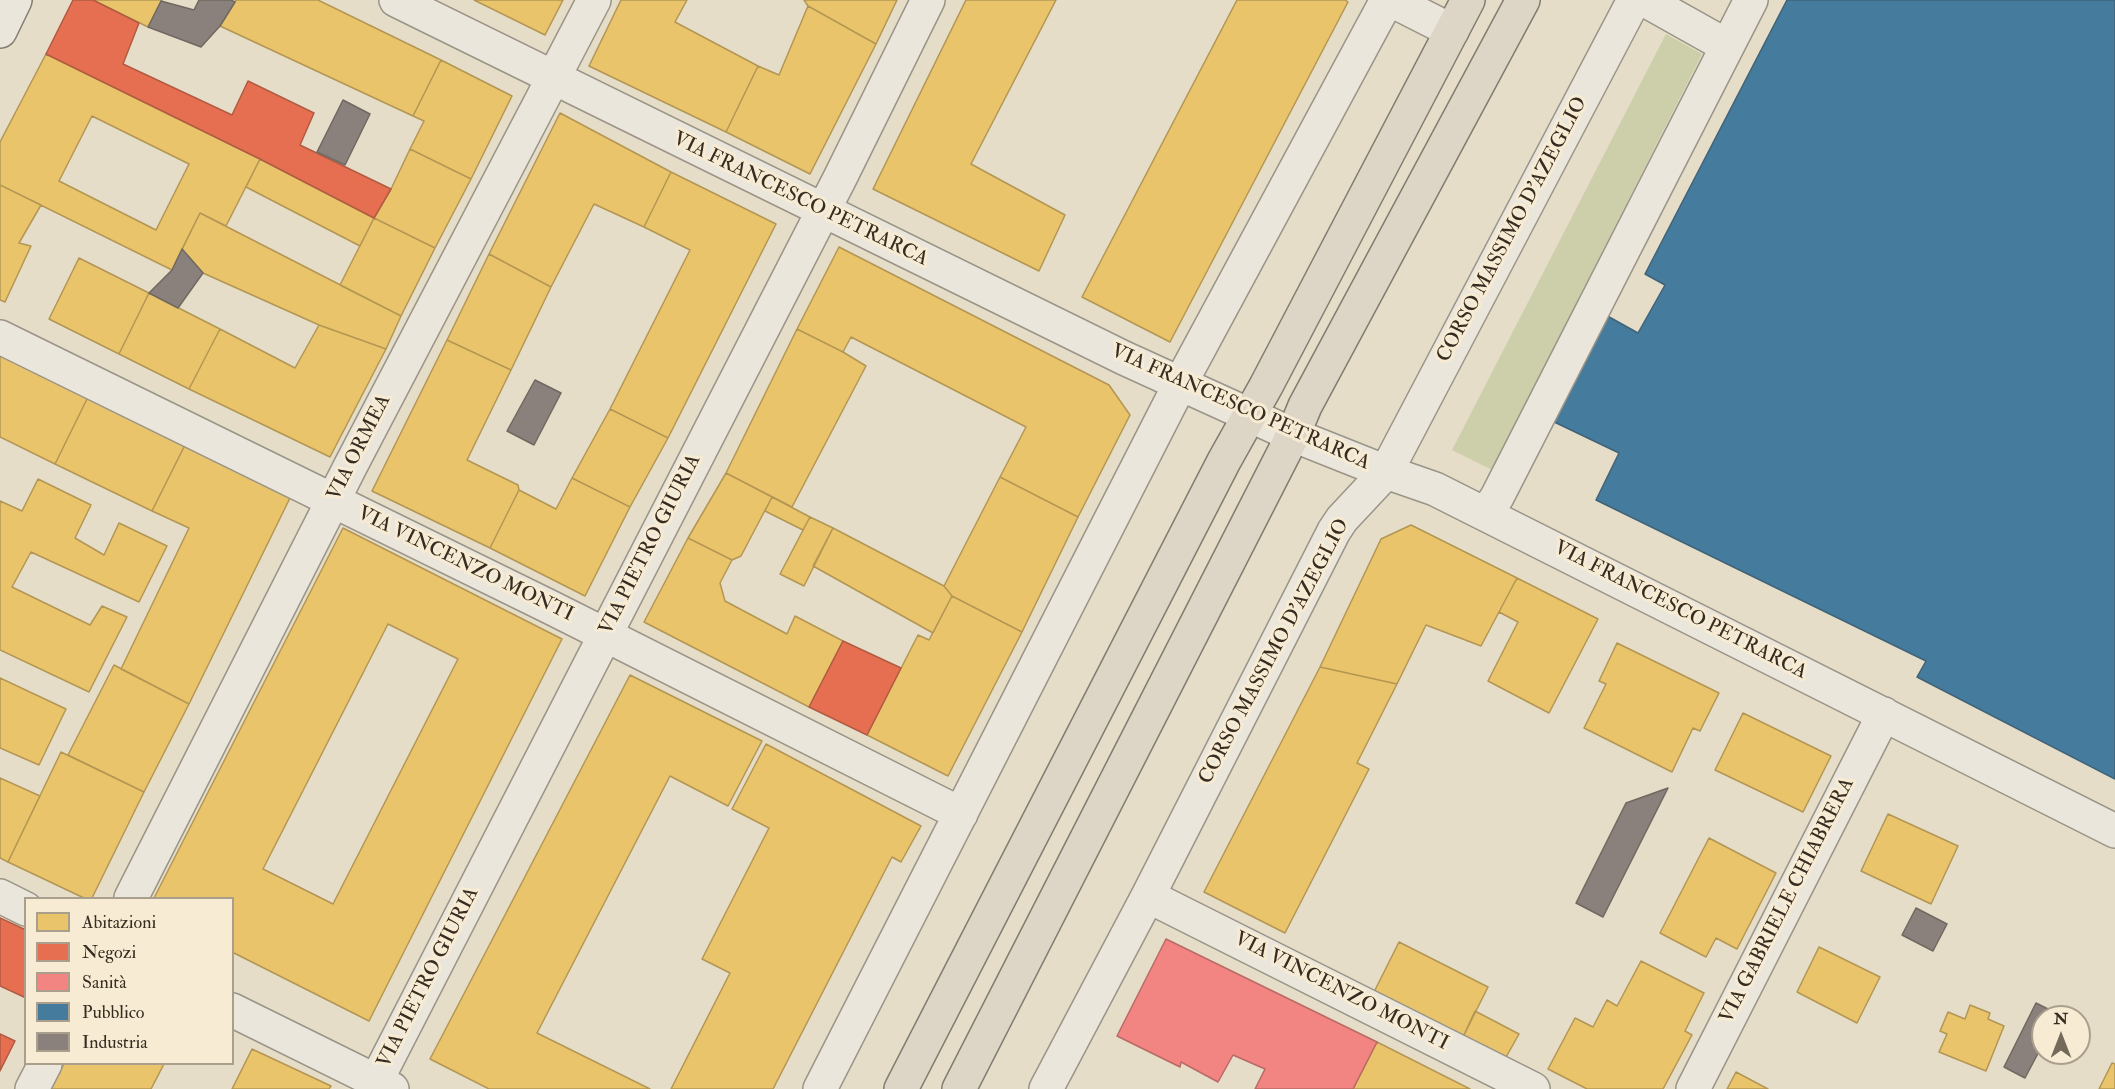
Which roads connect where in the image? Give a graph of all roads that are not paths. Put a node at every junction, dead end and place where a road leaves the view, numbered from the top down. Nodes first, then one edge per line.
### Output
1 (15, 0) edge
2 (396, 0) edge
3 (594, 0) edge
4 (928, 0) edge
5 (1389, 0) edge
6 (1468, 0) edge
7 (1523, 0) edge
8 (1634, 0) edge
9 (1645, 0) edge
10 (1750, 0) edge
11 (0, 31) edge
12 (1452, 31) junction
13 (1727, 46) junction
14 (552, 78) junction
15 (822, 211) junction
16 (0, 337) edge
17 (1180, 384) junction
18 (1249, 417) junction
19 (1293, 435) junction
20 (1386, 472) junction
21 (333, 500) junction
22 (1486, 514) junction
23 (605, 635) junction
24 (1884, 714) junction
25 (961, 814) junction
26 (2115, 831) edge
27 (0, 896) edge
28 (1148, 896) junction
29 (132, 897) edge
30 (24, 908) edge
31 (234, 1011) edge
32 (44, 1065) edge
33 (380, 1086) edge
34 (32, 1089) edge
35 (820, 1089) edge
36 (901, 1089) edge
37 (959, 1089) edge
38 (1046, 1089) edge
39 (1533, 1089) edge
40 (1693, 1089) edge

1 - 11 street
2 - 14 street, VIA FRANCESCO PETRARCA
3 - 14 street, VIA ORMEA
4 - 15 street, VIA PIETRO GIURIA
5 - 12 street
5 - 17 street
6 - 12 main road
7 - 19 main road
8 - 20 street, CORSO MASSIMO D'AZEGLIO
9 - 13 street
10 - 13 street
12 - 18 main road
13 - 22 street
14 - 15 street, VIA FRANCESCO PETRARCA
14 - 21 street, VIA ORMEA
15 - 17 street, VIA FRANCESCO PETRARCA
15 - 23 street, VIA PIETRO GIURIA
16 - 21 street, VIA VINCENZO MONTI
17 - 18 street, VIA FRANCESCO PETRARCA
17 - 25 street
18 - 19 street, VIA FRANCESCO PETRARCA
18 - 36 main road
19 - 20 street, VIA FRANCESCO PETRARCA
19 - 37 main road
20 - 22 street, VIA FRANCESCO PETRARCA
20 - 28 street, CORSO MASSIMO D'AZEGLIO
21 - 23 street, VIA VINCENZO MONTI
21 - 29 street, VIA ORMEA
22 - 24 street, VIA FRANCESCO PETRARCA
23 - 25 street, VIA VINCENZO MONTI
23 - 33 street, VIA PIETRO GIURIA
24 - 26 street, VIA FRANCESCO PETRARCA
24 - 40 street, VIA GABRIELE CHIABRERA
25 - 35 street
27 - 30 street
28 - 38 street, CORSO MASSIMO D'AZEGLIO
28 - 39 street, VIA VINCENZO MONTI
31 - 33 street
32 - 34 street

